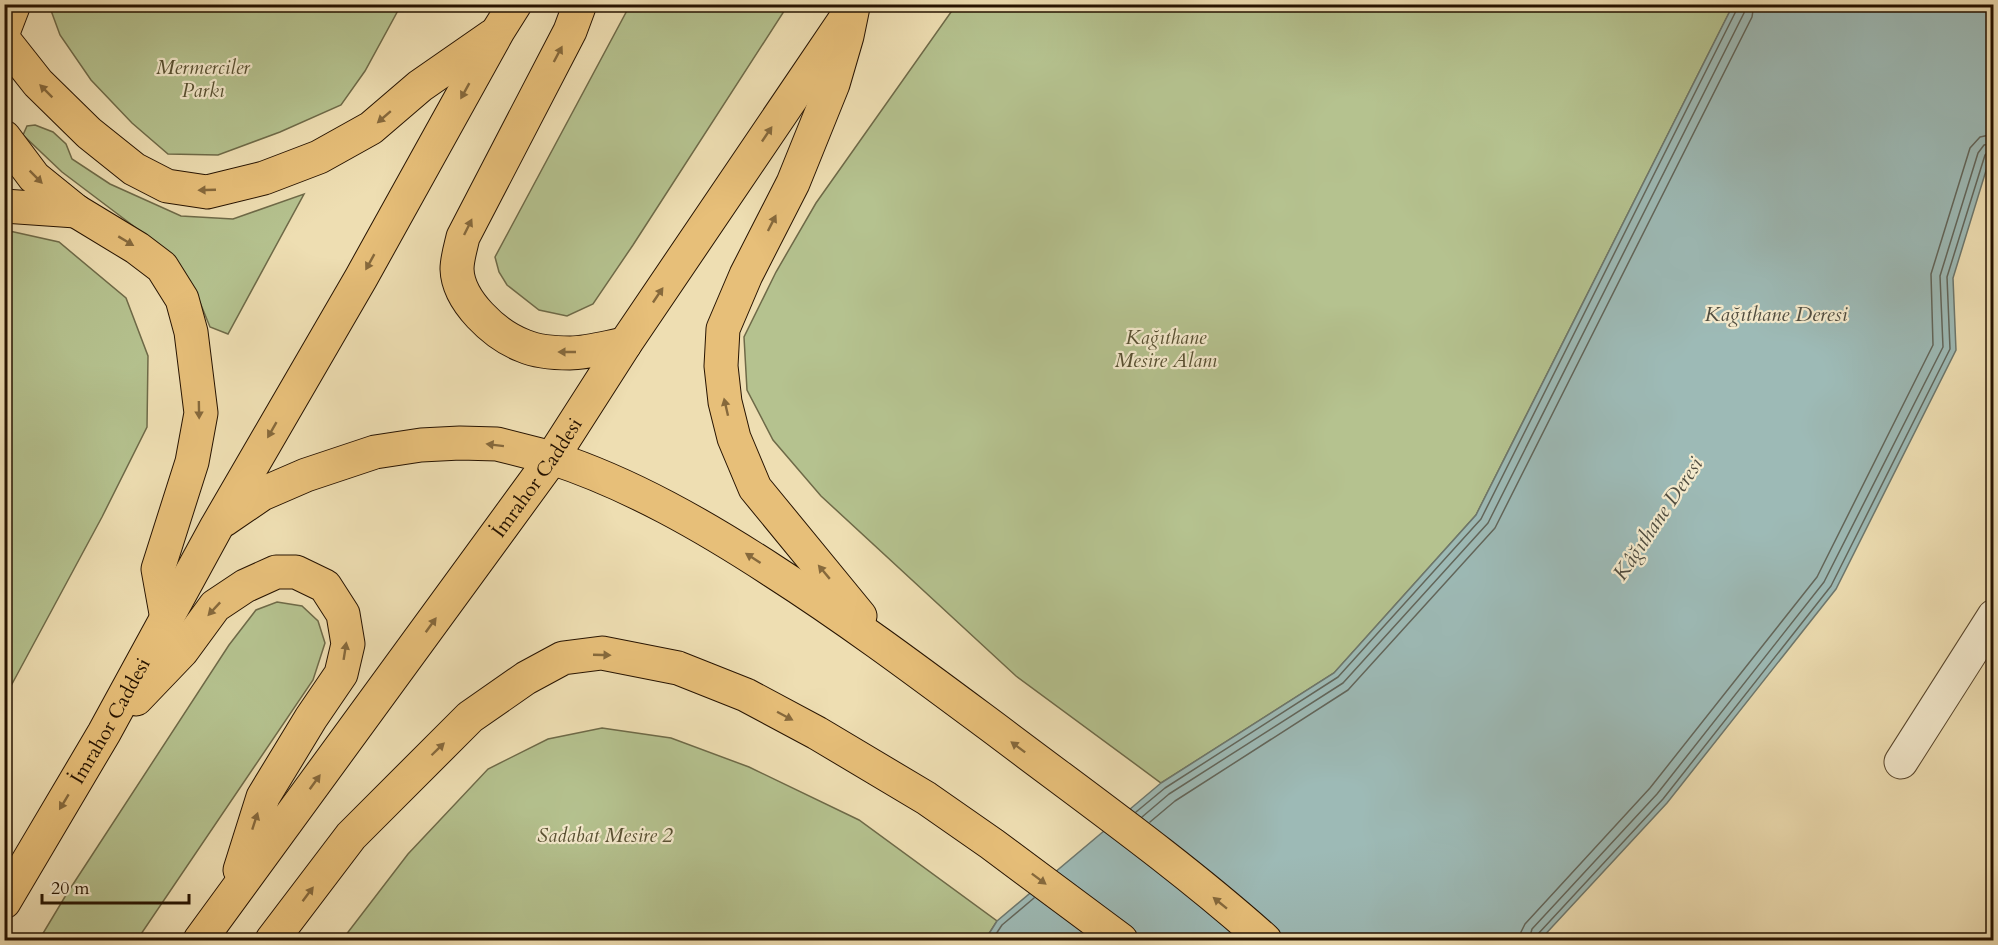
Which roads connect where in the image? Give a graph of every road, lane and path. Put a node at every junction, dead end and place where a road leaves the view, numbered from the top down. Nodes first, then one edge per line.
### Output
1 (14, 4) edge
2 (580, 4) edge
3 (854, 6) edge
4 (507, 18) edge
5 (4, 30) edge
6 (4, 40) edge
7 (4, 137) edge
8 (4, 206) edge
9 (76, 211) junction
10 (625, 344) junction
11 (552, 458) junction
12 (217, 526) junction
13 (1994, 616) edge
14 (167, 619) junction
15 (888, 649) junction
16 (104, 733) junction
17 (1901, 762) dead end
18 (231, 897) junction
19 (6, 899) edge
20 (200, 940) edge
21 (272, 940) edge
22 (1121, 940) edge
23 (1265, 940) edge

1 - 5 main road
10 -> 2 main road
10 -> 3 main road, İmrahor Caddesi
15 -> 3 main road
4 -> 6 main road
4 -> 12 main road, İmrahor Caddesi
7 -> 9 main road
8 - 9 main road
9 -> 14 main road
10 - 11 main road, İmrahor Caddesi
11 -> 12 main road
15 -> 11 main road
18 -> 11 main road, İmrahor Caddesi
12 - 14 main road, İmrahor Caddesi
13 - 17 lane
14 - 16 main road, İmrahor Caddesi
23 -> 15 main road
18 -> 16 main road
16 -> 19 main road, İmrahor Caddesi
18 - 20 main road, İmrahor Caddesi
21 -> 22 main road

